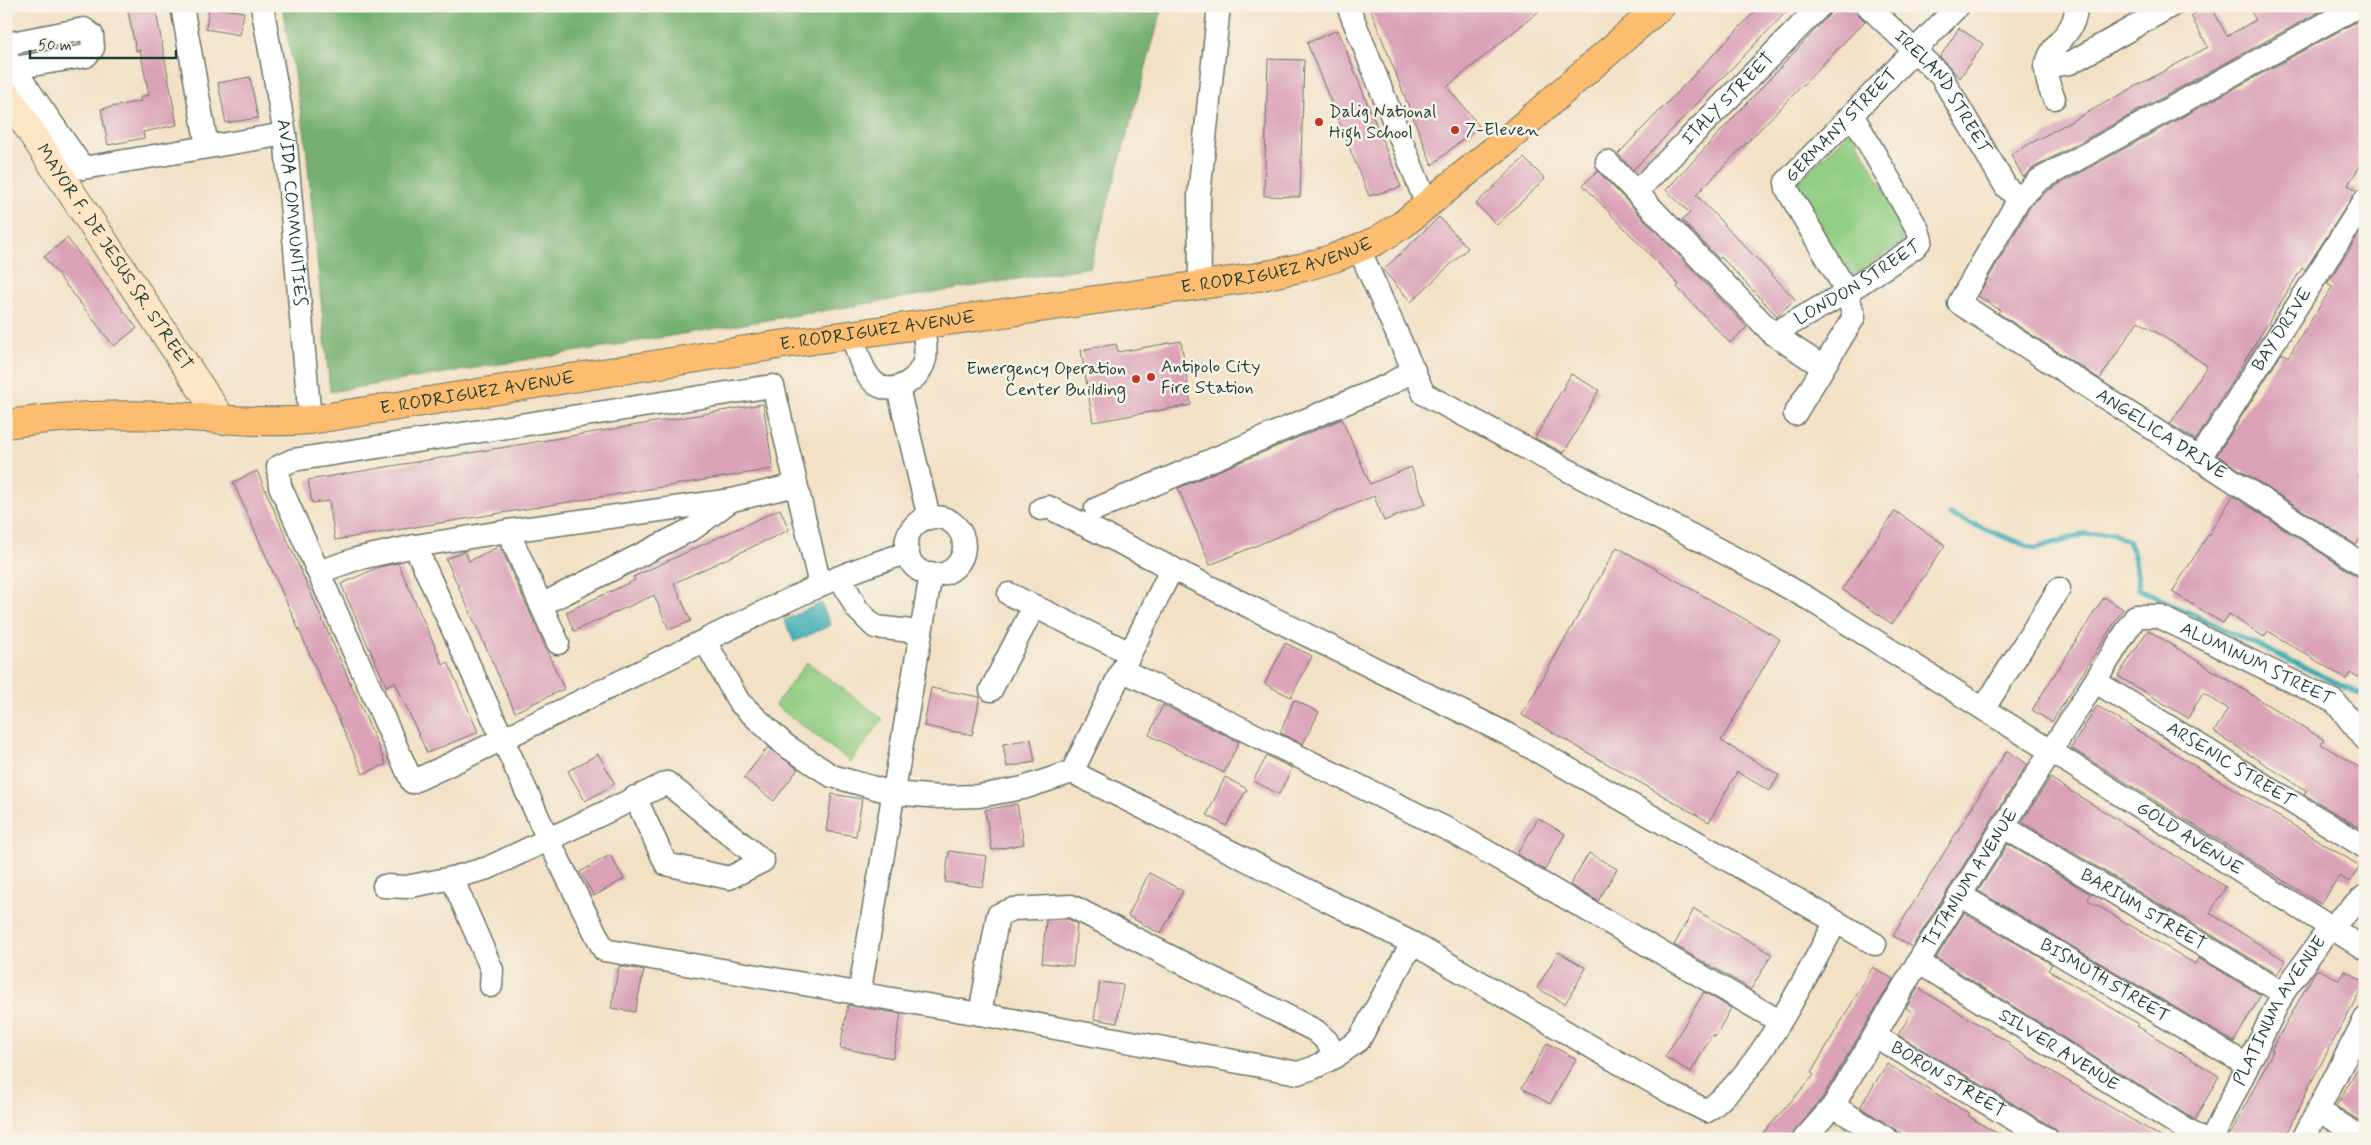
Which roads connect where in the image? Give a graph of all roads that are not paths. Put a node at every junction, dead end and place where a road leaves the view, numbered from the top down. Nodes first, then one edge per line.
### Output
1 (182, 6) edge
2 (262, 6) edge
3 (1219, 6) edge
4 (1348, 6) edge
5 (1820, 6) edge
6 (1868, 6) edge
7 (1958, 6) edge
8 (2076, 6) edge
9 (2172, 6) edge
10 (2358, 6) edge
11 (1657, 7) edge
12 (6, 44) edge
13 (1914, 51) junction
14 (10, 63) edge
15 (2045, 67) junction
16 (6, 94) edge
17 (2054, 98) dead end
18 (1853, 116) junction
19 (285, 134) junction
20 (207, 146) junction
21 (1608, 162) dead end
22 (1636, 192) junction
23 (2013, 193) junction
24 (2365, 200) edge
25 (1427, 205) junction
26 (1359, 249) junction
27 (1200, 284) junction
28 (1847, 292) junction
29 (923, 325) junction
30 (1773, 334) junction
31 (853, 335) junction
32 (1823, 367) junction
33 (1414, 370) junction
34 (898, 388) junction
35 (1795, 414) dead end
36 (222, 420) junction
37 (310, 420) junction
38 (6, 424) edge
39 (2199, 458) junction
40 (796, 485) junction
41 (732, 500) junction
42 (1041, 509) dead end
43 (1096, 509) dead end
44 (928, 518) junction
45 (508, 531) junction
46 (415, 546) junction
47 (908, 553) junction
48 (2362, 559) edge
49 (1172, 568) junction
50 (319, 572) junction
51 (931, 574) junction
52 (830, 581) junction
53 (2060, 589) dead end
54 (1010, 594) dead end
55 (541, 605) junction
56 (1034, 606) junction
57 (2136, 616) joint
58 (921, 632) junction
59 (705, 641) junction
60 (558, 643) dead end
61 (1126, 662) junction
62 (2096, 682) junction
63 (991, 690) dead end
64 (1984, 708) junction
65 (2365, 739) edge
66 (502, 741) junction
67 (2051, 752) junction
68 (1072, 772) junction
69 (892, 793) junction
70 (635, 797) junction
71 (2004, 827) junction
72 (548, 838) junction
73 (2365, 847) edge
74 (452, 878) junction
75 (384, 886) dead end
76 (1960, 895) junction
77 (2365, 896) edge
78 (1836, 922) junction
79 (2330, 928) junction
80 (1412, 943) junction
81 (1875, 944) dead end
82 (2365, 949) edge
83 (1918, 962) junction
84 (491, 986) dead end
85 (2283, 993) junction
86 (859, 995) junction
87 (980, 1014) junction
88 (1779, 1021) junction
89 (2361, 1034) edge
90 (1875, 1036) junction
91 (1335, 1057) junction
92 (2247, 1065) junction
93 (1833, 1106) junction
94 (2318, 1110) junction
95 (1804, 1139) edge
96 (1887, 1139) edge
97 (2047, 1139) edge
98 (2201, 1139) edge
99 (2212, 1139) edge
100 (2303, 1139) edge
101 (2364, 1139) edge

1 - 20 street
2 - 19 street, AVIDA COMMUNITIES
3 - 27 street
4 - 25 street
5 - 22 street, ITALY STREET
6 - 13 street, IRELAND STREET
7 - 13 street, GERMANY STREET
8 - 15 street
9 - 15 street
10 - 23 street
11 - 25 main road, E. RODRIGUEZ AVENUE
12 - 14 street
13 - 18 street, GERMANY STREET
13 - 23 street, IRELAND STREET
14 - 20 street
15 - 17 street
16 - 36 street, MAYOR F. DE JESUS SR. STREET
18 - 28 street, GERMANY STREET
18 - 28 street, LONDON STREET
19 - 20 street
19 - 37 street, AVIDA COMMUNITIES
21 - 22 street
22 - 30 street
23 - 39 street, ANGELICA DRIVE
24 - 39 street, BAY DRIVE
25 - 26 main road, E. RODRIGUEZ AVENUE
26 - 27 main road, E. RODRIGUEZ AVENUE
26 - 33 street, GOLD AVENUE
27 - 29 main road, E. RODRIGUEZ AVENUE
28 - 30 street, LONDON STREET
28 - 32 street, GERMANY STREET
29 - 31 main road, E. RODRIGUEZ AVENUE
29 - 34 street
30 - 32 street
31 - 34 street
31 - 37 main road, E. RODRIGUEZ AVENUE
32 - 35 street, GERMANY STREET
33 - 43 street
33 - 64 street, GOLD AVENUE
34 - 44 street
36 - 37 main road, E. RODRIGUEZ AVENUE
36 - 38 main road, E. RODRIGUEZ AVENUE
39 - 48 street, ANGELICA DRIVE
40 - 41 street
40 - 50 street
40 - 52 street
41 - 45 street
41 - 55 street
42 - 49 street
44 - 47 street
44 - 51 street
45 - 46 street
45 - 55 street
46 - 50 street
46 - 66 street
47 - 51 street
47 - 52 street
49 - 61 street
49 - 78 street
50 - 66 street
51 - 58 street
52 - 58 street
52 - 59 street
53 - 64 street
54 - 56 street
55 - 60 street
56 - 61 street
56 - 63 street
57 - 62 street, TITANIUM AVENUE
57 - 65 street, ALUMINUM STREET
58 - 69 street
59 - 66 street
59 - 69 street
61 - 68 street
61 - 88 street
62 - 67 street, TITANIUM AVENUE
62 - 73 street, ARSENIC STREET
64 - 67 street, GOLD AVENUE
66 - 72 street
67 - 71 street, TITANIUM AVENUE
67 - 79 street, GOLD AVENUE
68 - 69 street
68 - 80 street
69 - 86 street
70 - 70 street
70 - 72 street
71 - 76 street, TITANIUM AVENUE
71 - 85 street, BARIUM STREET
72 - 74 street
72 - 86 street
74 - 75 street
74 - 84 street
76 - 83 street, TITANIUM AVENUE
76 - 92 street, BISMUTH STREET
77 - 79 street, PLATINUM AVENUE
78 - 81 street
78 - 88 street
79 - 82 street, GOLD AVENUE
79 - 85 street, PLATINUM AVENUE
80 - 88 street
80 - 91 street
83 - 90 street, TITANIUM AVENUE
83 - 98 street, SILVER AVENUE
85 - 92 street, PLATINUM AVENUE
86 - 87 street
87 - 91 street
87 - 91 street
89 - 94 street
90 - 93 street, TITANIUM AVENUE
90 - 97 street, BORON STREET
92 - 99 street, PLATINUM AVENUE
93 - 95 street, TITANIUM AVENUE
93 - 96 street
94 - 100 street
94 - 101 street

